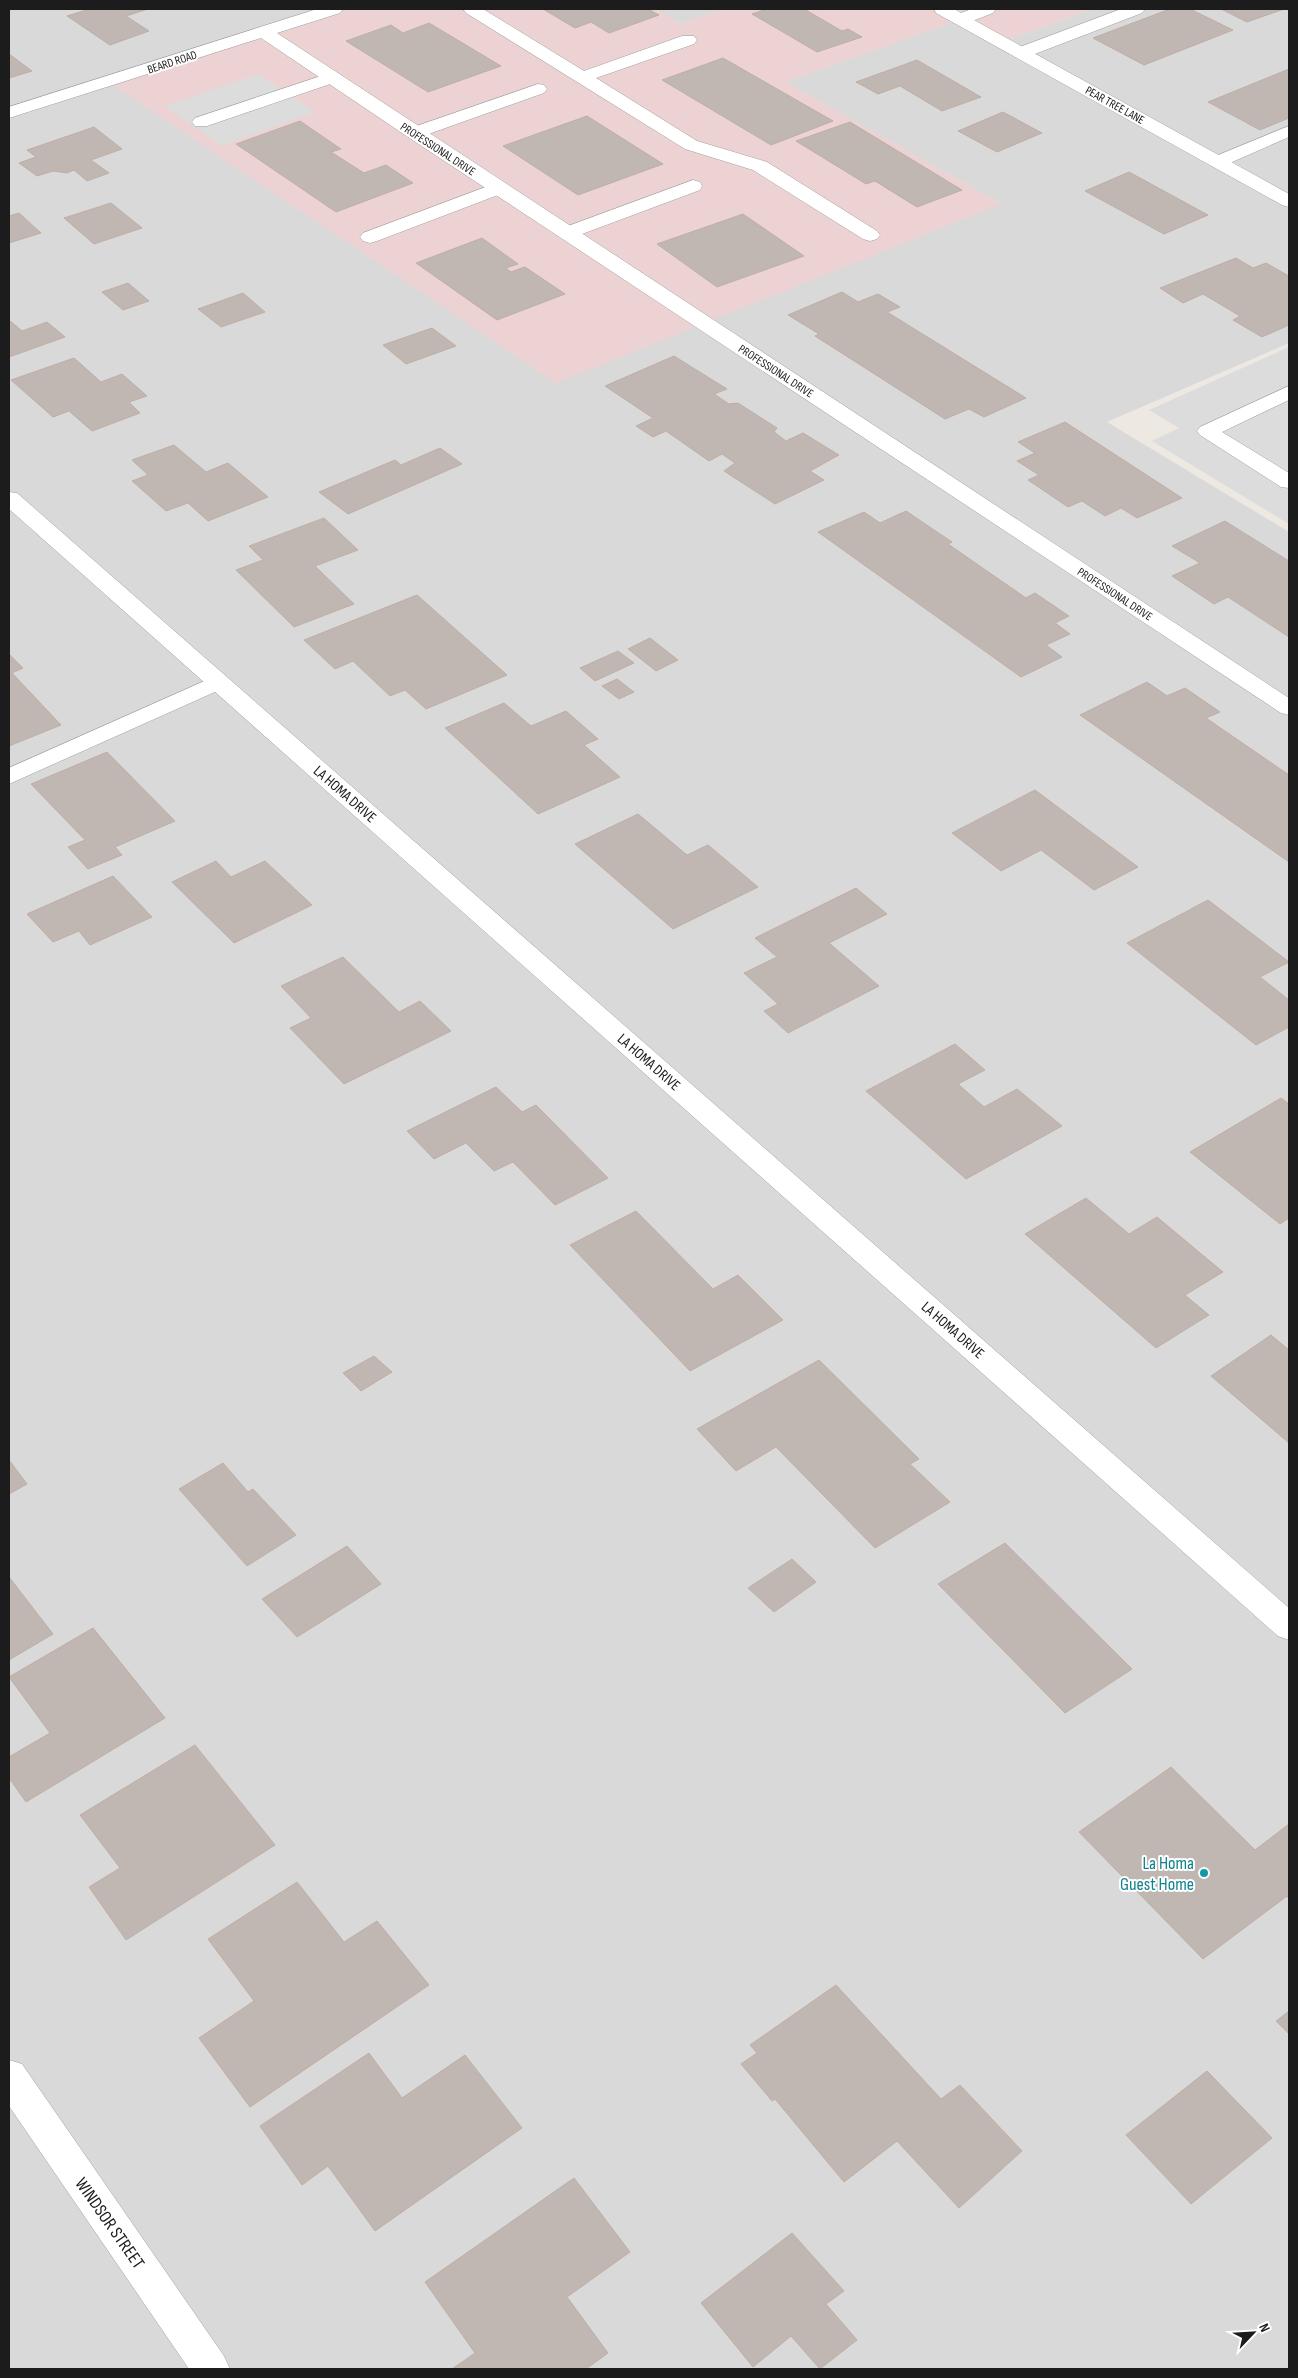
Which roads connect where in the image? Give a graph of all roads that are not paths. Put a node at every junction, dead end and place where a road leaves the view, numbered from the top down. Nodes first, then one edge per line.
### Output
1 (334, 9) edge
2 (472, 9) edge
3 (942, 9) edge
4 (987, 9) edge
5 (1136, 9) edge
6 (276, 14) dead end
7 (961, 19) junction
8 (292, 23) junction
9 (264, 32) junction
10 (688, 40) dead end
11 (1021, 53) junction
12 (583, 77) junction
13 (330, 78) junction
14 (538, 90) dead end
15 (9, 113) edge
16 (201, 122) dead end
17 (1289, 131) edge
18 (414, 133) junction
19 (1217, 162) junction
20 (693, 186) dead end
21 (499, 188) junction
22 (1289, 201) edge
23 (567, 233) junction
24 (870, 235) dead end
25 (370, 237) dead end
26 (1289, 392) edge
27 (1289, 482) edge
28 (9, 498) edge
29 (218, 682) junction
30 (1289, 708) edge
31 (9, 777) edge
32 (1289, 1627) edge
33 (9, 2076) edge
34 (211, 2369) edge

1 - 8 street, BEARD ROAD
2 - 12 street
3 - 7 street, PEAR TREE LANE
4 - 7 street
5 - 11 street
6 - 8 street
7 - 11 street, PEAR TREE LANE
8 - 9 street, BEARD ROAD
9 - 13 street, PROFESSIONAL DRIVE
9 - 15 street, BEARD ROAD
10 - 12 street
11 - 19 street, PEAR TREE LANE
12 - 24 street
13 - 16 street
13 - 18 street, PROFESSIONAL DRIVE
14 - 18 street
17 - 19 street
18 - 21 street, PROFESSIONAL DRIVE
19 - 22 street, PEAR TREE LANE
20 - 23 street
21 - 23 street, PROFESSIONAL DRIVE
21 - 25 street
23 - 30 street, PROFESSIONAL DRIVE
26 - 27 street
28 - 29 street, LA HOMA DRIVE
29 - 31 street
29 - 32 street, LA HOMA DRIVE
33 - 34 street, WINDSOR STREET

